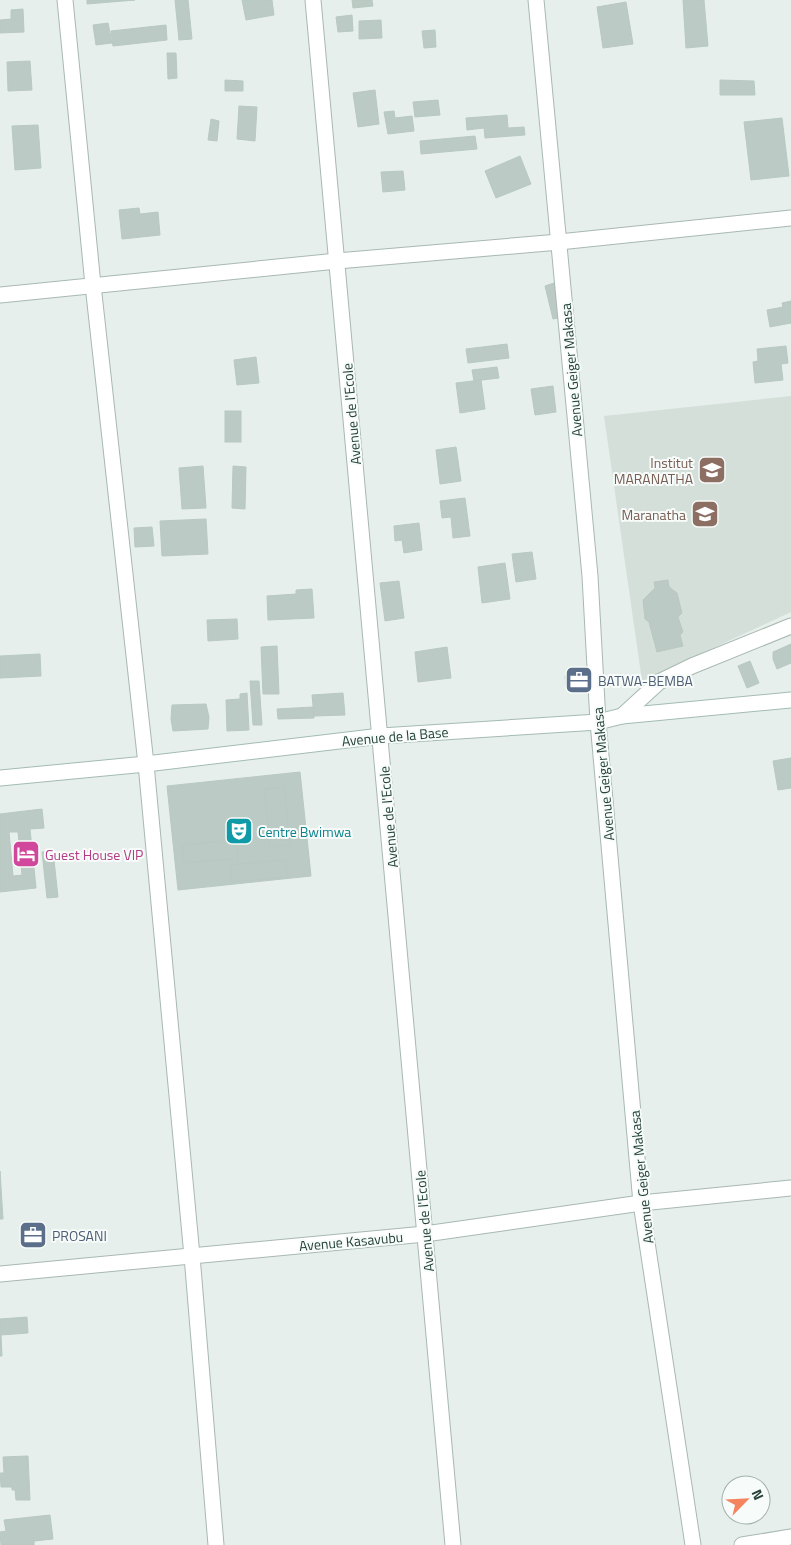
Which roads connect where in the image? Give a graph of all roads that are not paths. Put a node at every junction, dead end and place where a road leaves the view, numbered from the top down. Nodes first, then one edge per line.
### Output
1 (65, 0) edge
2 (313, 0) edge
3 (536, 0) edge
4 (791, 218) edge
5 (559, 242) junction
6 (337, 261) junction
7 (93, 285) junction
8 (0, 295) edge
9 (791, 626) edge
10 (791, 700) edge
11 (622, 716) junction
12 (598, 722) junction
13 (381, 736) junction
14 (146, 764) junction
15 (0, 778) edge
16 (791, 1188) edge
17 (642, 1203) junction
18 (425, 1234) junction
19 (192, 1256) junction
20 (0, 1274) edge
21 (791, 1537) edge
22 (216, 1545) edge
23 (453, 1545) edge
24 (693, 1545) edge
25 (742, 1545) edge

1 - 7 street
2 - 6 street, Avenue de l'Ecole
3 - 5 street, Avenue Geiger Makasa
4 - 5 street
5 - 6 street
5 - 12 street, Avenue Geiger Makasa
6 - 7 street
6 - 13 street, Avenue de l'Ecole
7 - 8 street
7 - 14 street
9 - 11 street
10 - 11 street, Avenue de la Base
11 - 12 street, Avenue de la Base
12 - 13 street, Avenue de la Base
12 - 17 street, Avenue Geiger Makasa
13 - 14 street, Avenue de la Base
13 - 18 street, Avenue de l'Ecole
14 - 15 street, Avenue de la Base
14 - 19 street
16 - 17 street, Avenue Kasavubu
17 - 18 street, Avenue Kasavubu
17 - 24 street, Avenue Geiger Makasa
18 - 19 street, Avenue Kasavubu
18 - 23 street, Avenue de l'Ecole
19 - 20 street, Avenue Kasavubu
19 - 22 street
21 - 25 street

